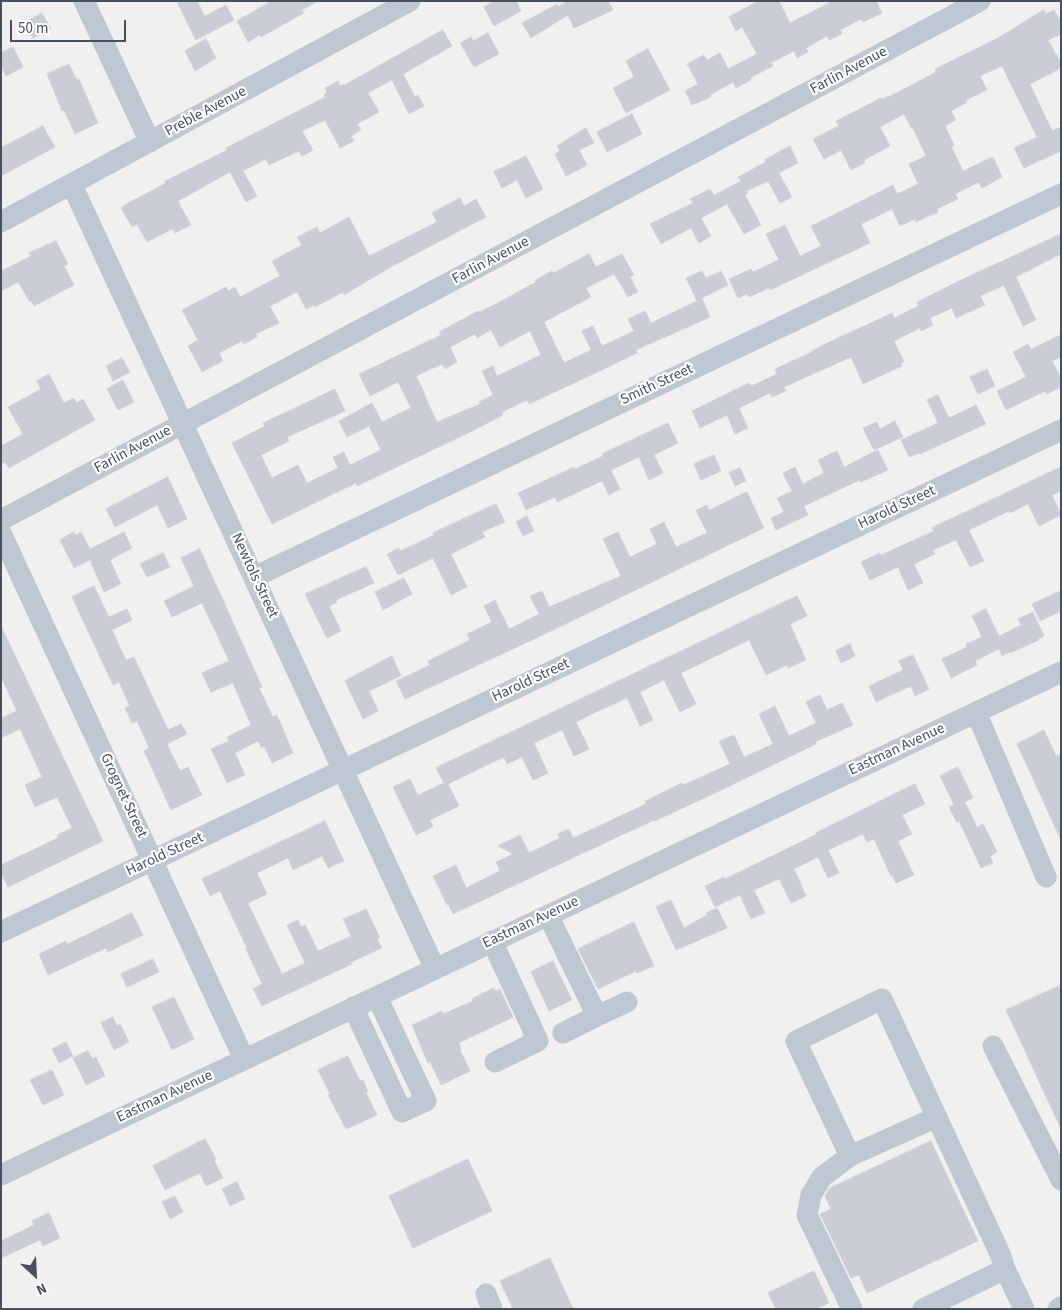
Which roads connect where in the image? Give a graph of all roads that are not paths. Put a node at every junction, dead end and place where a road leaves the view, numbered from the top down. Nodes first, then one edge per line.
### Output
1 (84, 1) edge
2 (410, 1) edge
3 (980, 1) edge
4 (150, 142) junction
5 (72, 185) junction
6 (1061, 194) edge
7 (1, 222) edge
8 (183, 424) junction
9 (1061, 430) edge
10 (1, 520) edge
11 (1, 533) edge
12 (254, 577) junction
13 (1061, 672) edge
14 (976, 712) junction
15 (344, 770) junction
16 (152, 860) junction
17 (1046, 877) dead end
18 (548, 915) junction
19 (2, 929) edge
20 (492, 942) junction
21 (436, 968) junction
22 (377, 997) junction
23 (627, 1002) dead end
24 (354, 1007) junction
25 (597, 1016) junction
26 (392, 1029) junction
27 (563, 1033) dead end
28 (369, 1040) junction
29 (993, 1046) dead end
30 (244, 1059) junction
31 (494, 1062) dead end
32 (937, 1118) junction
33 (850, 1156) junction
34 (1, 1175) edge
35 (1061, 1180) edge
36 (1005, 1270) junction
37 (852, 1309) edge
38 (923, 1309) edge
39 (1024, 1309) edge

1 - 4 street
2 - 4 street, Preble Avenue
3 - 8 street, Farlin Avenue
4 - 5 street, Preble Avenue
5 - 7 street, Preble Avenue
5 - 8 street, Newtols Street
6 - 12 street, Smith Street
8 - 10 street, Farlin Avenue
8 - 12 street, Newtols Street
9 - 15 street, Harold Street
11 - 16 street, Grognet Street
12 - 15 street, Newtols Street
13 - 14 street, Eastman Avenue
14 - 17 street
14 - 18 street, Eastman Avenue
15 - 16 street, Harold Street
15 - 21 street, Newtols Street
16 - 19 street, Harold Street
16 - 30 street, Grognet Street
18 - 20 street, Eastman Avenue
18 - 25 street
20 - 21 street, Eastman Avenue
20 - 31 street
21 - 22 street, Eastman Avenue
22 - 24 street, Eastman Avenue
22 - 26 street
23 - 25 street
24 - 28 street
24 - 30 street, Eastman Avenue
25 - 27 street
26 - 28 street
26 - 28 street
29 - 35 street
30 - 34 street, Eastman Avenue
32 - 33 street
32 - 33 street
32 - 36 street
33 - 37 street
36 - 38 street
36 - 39 street

